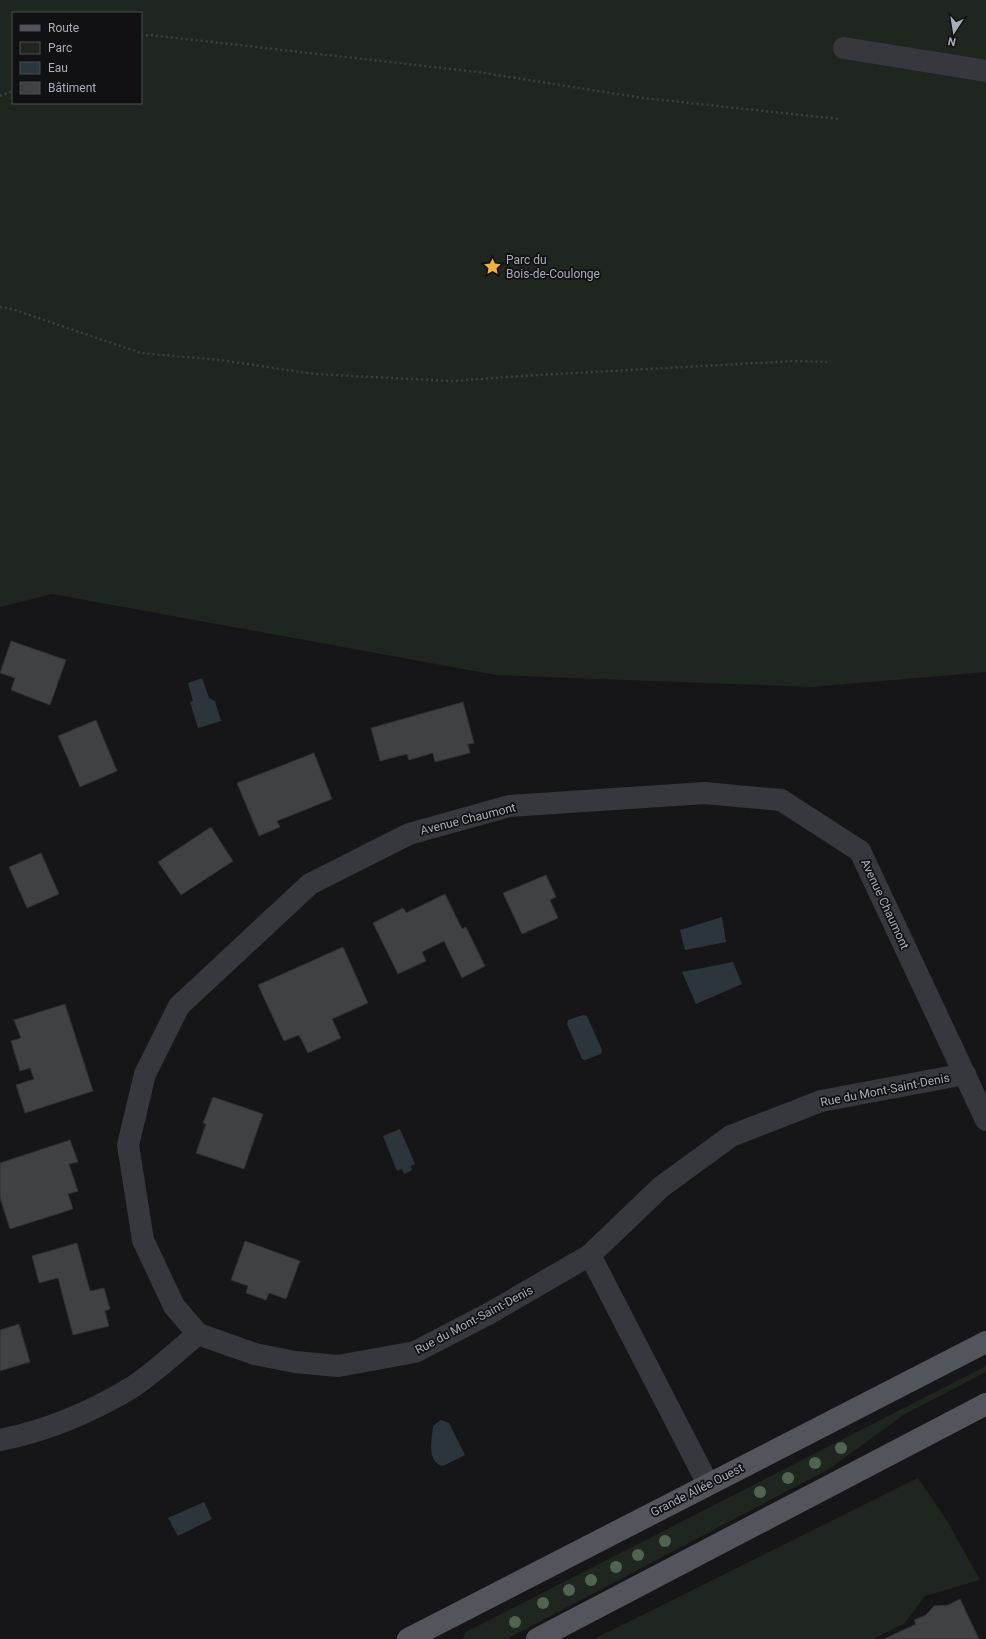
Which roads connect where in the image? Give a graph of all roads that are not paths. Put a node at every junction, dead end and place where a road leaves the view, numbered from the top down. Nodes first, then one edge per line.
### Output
1 (844, 48) dead end
2 (986, 72) edge
3 (965, 1074) junction
4 (986, 1120) edge
5 (590, 1255) junction
6 (198, 1334) junction
7 (986, 1342) edge
8 (986, 1404) edge
9 (0, 1440) edge
10 (708, 1484) junction
11 (437, 1633) edge
12 (408, 1639) edge
13 (537, 1639) edge

1 - 2 street
3 - 4 street, Avenue Chaumont
3 - 5 street, Rue du Mont-Saint-Denis
3 - 6 street, Avenue Chaumont
5 - 6 street, Rue du Mont-Saint-Denis
5 - 10 street
6 - 9 street
7 - 10 main road, Grande Allée Ouest
8 - 13 main road
10 - 11 main road, Grande Allée Ouest
11 - 12 main road, Grande Allée Ouest

